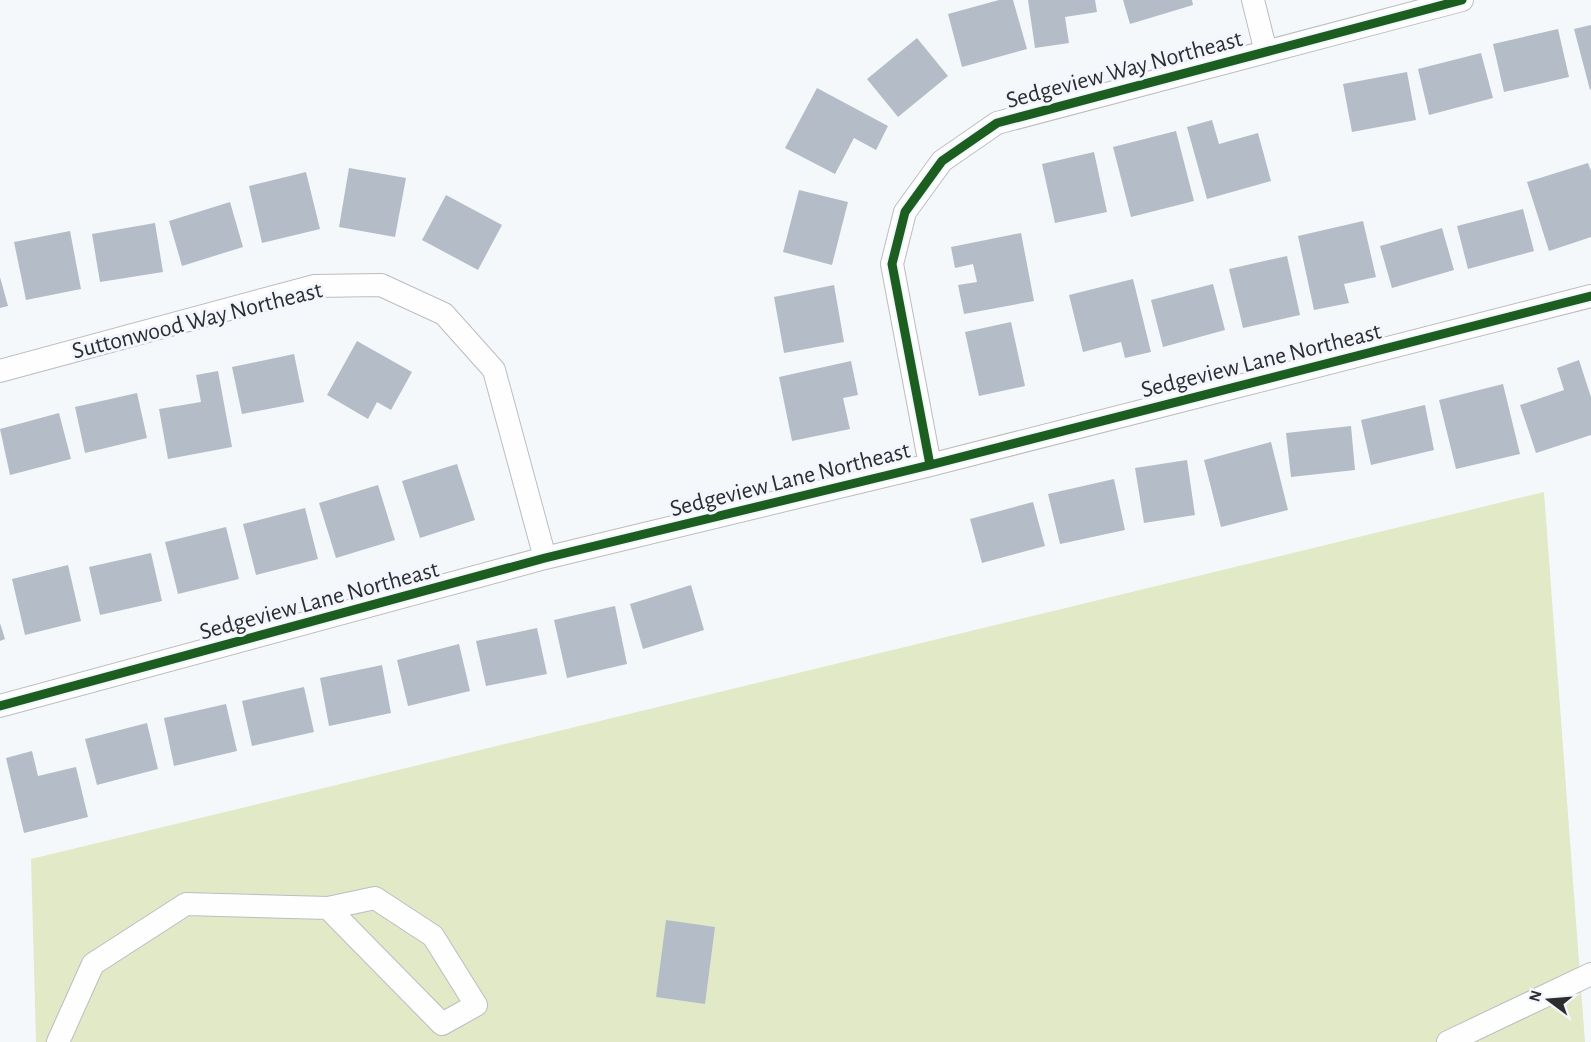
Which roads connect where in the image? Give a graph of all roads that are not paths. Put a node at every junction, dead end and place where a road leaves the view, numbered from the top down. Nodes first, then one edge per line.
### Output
1 (1253, 0) edge
2 (1462, 0) edge
3 (1266, 52) junction
4 (1591, 296) edge
5 (0, 371) edge
6 (930, 465) junction
7 (545, 558) junction
8 (0, 706) edge
9 (328, 908) junction
10 (1591, 974) edge
11 (58, 1042) edge
12 (1448, 1042) edge

1 - 3 street
2 - 3 street, Sedgeview Way Northeast
3 - 6 street, Sedgeview Way Northeast
4 - 6 street, Sedgeview Lane Northeast
5 - 7 street, Suttonwood Way Northeast
6 - 7 street, Sedgeview Lane Northeast
7 - 8 street, Sedgeview Lane Northeast
9 - 9 street
9 - 11 street
10 - 12 street

